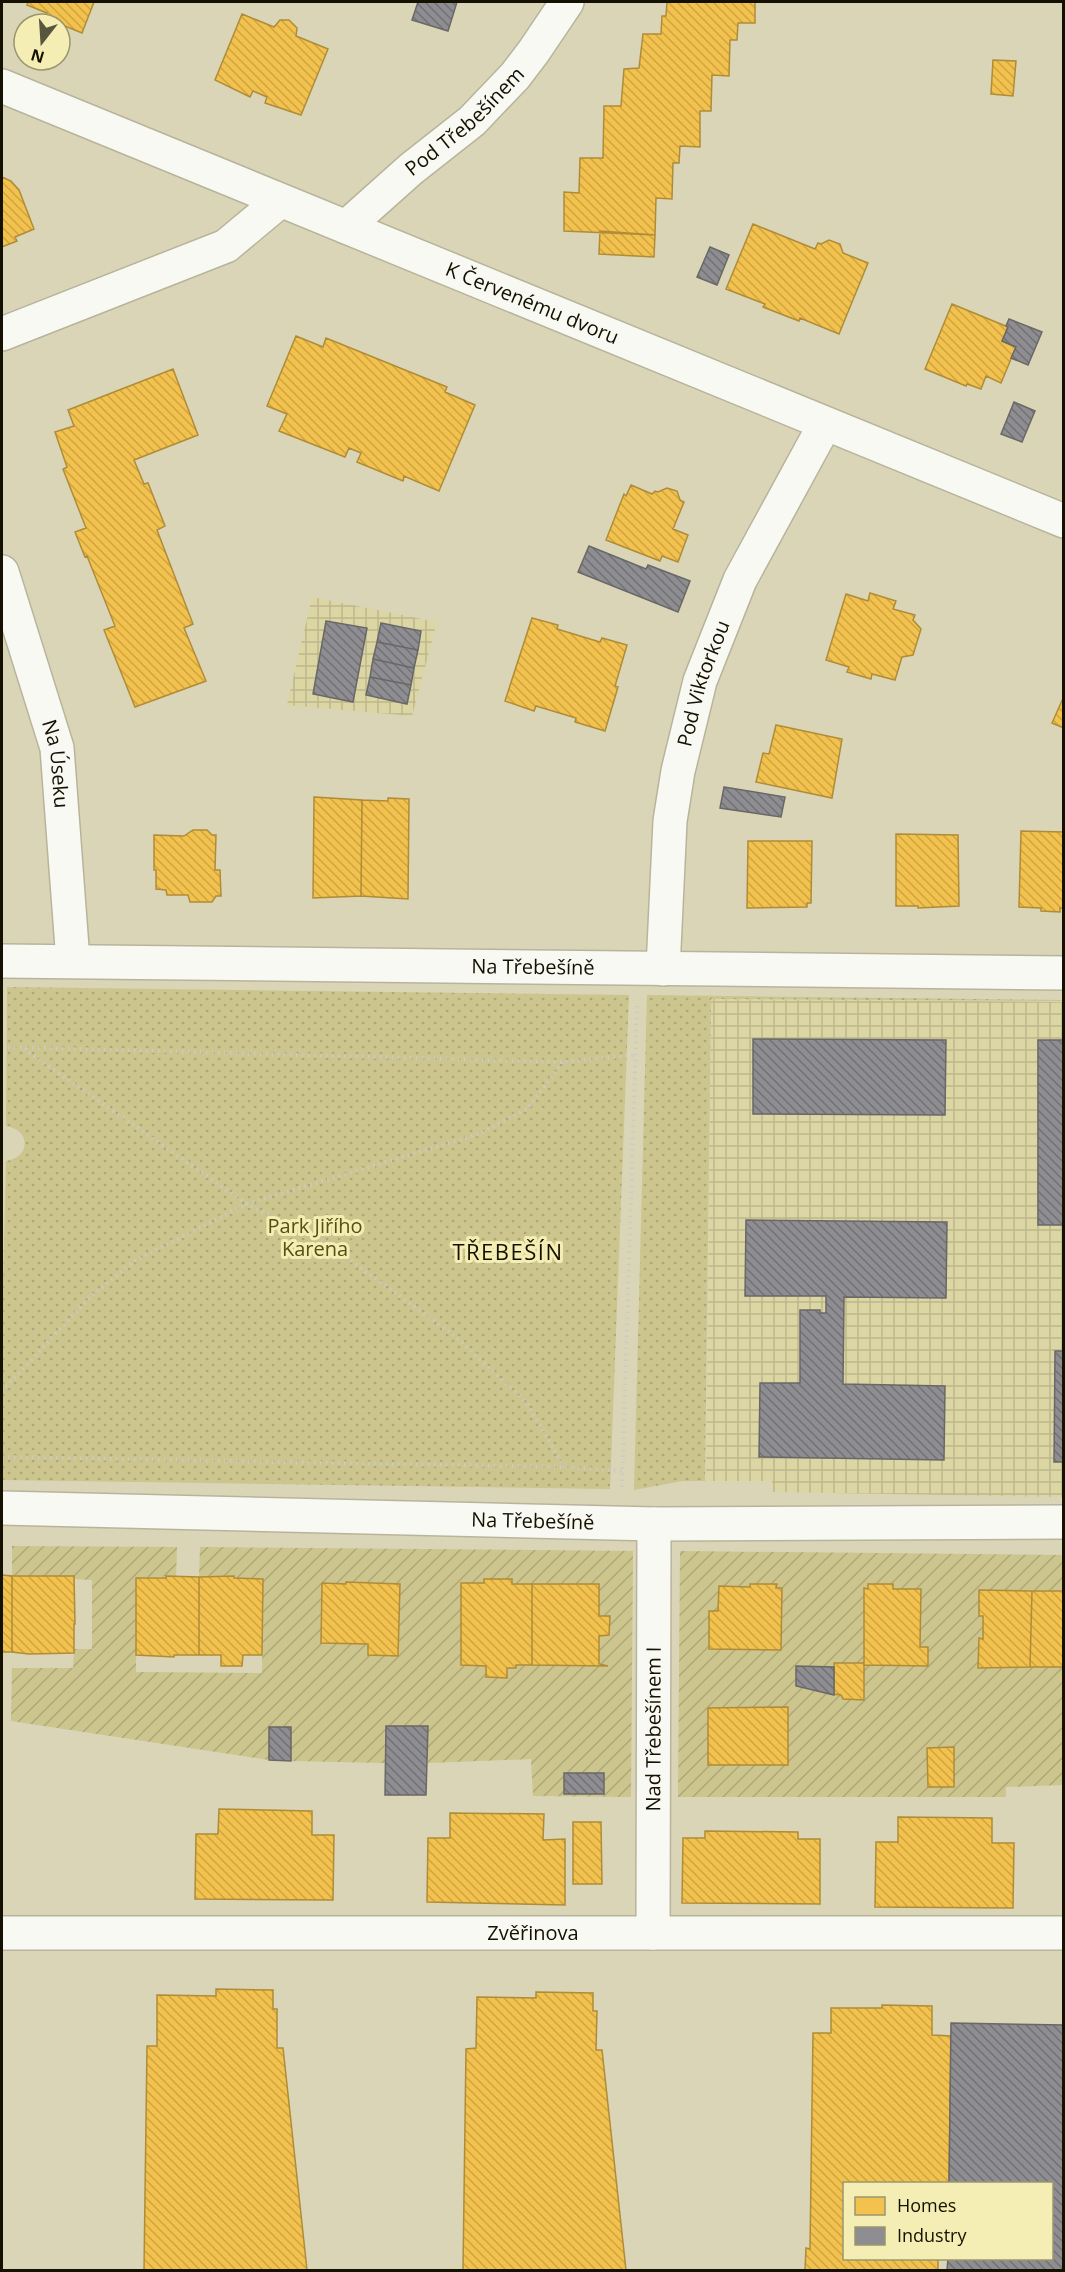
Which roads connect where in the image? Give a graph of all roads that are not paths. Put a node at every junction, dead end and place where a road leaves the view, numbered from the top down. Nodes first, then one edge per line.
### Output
1 (567, 2) edge
2 (2, 86) edge
3 (280, 201) junction
4 (346, 227) junction
5 (2, 334) edge
6 (825, 424) junction
7 (1064, 521) edge
8 (2, 572) edge
9 (2, 961) edge
10 (73, 961) junction
11 (650, 969) junction
12 (1064, 972) edge
13 (2, 1508) edge
14 (1064, 1522) edge
15 (654, 1524) junction
16 (2, 1933) edge
17 (653, 1933) junction
18 (1064, 1933) edge

1 - 4 street, Pod Třebešínem
2 - 3 street, K Červenému dvoru
3 - 4 street, K Červenému dvoru
3 - 5 street
4 - 6 street, K Červenému dvoru
6 - 7 street, K Červenému dvoru
6 - 11 street, Pod Viktorkou
8 - 10 street, Na Úseku
9 - 10 street, Na Třebešíně
10 - 11 street, Na Třebešíně
11 - 12 street, Na Třebešíně
13 - 15 street, Na Třebešíně
14 - 15 street, Na Třebešíně
15 - 17 street, Nad Třebešínem I
16 - 17 street, Zvěřinova
17 - 18 street, Zvěřinova

